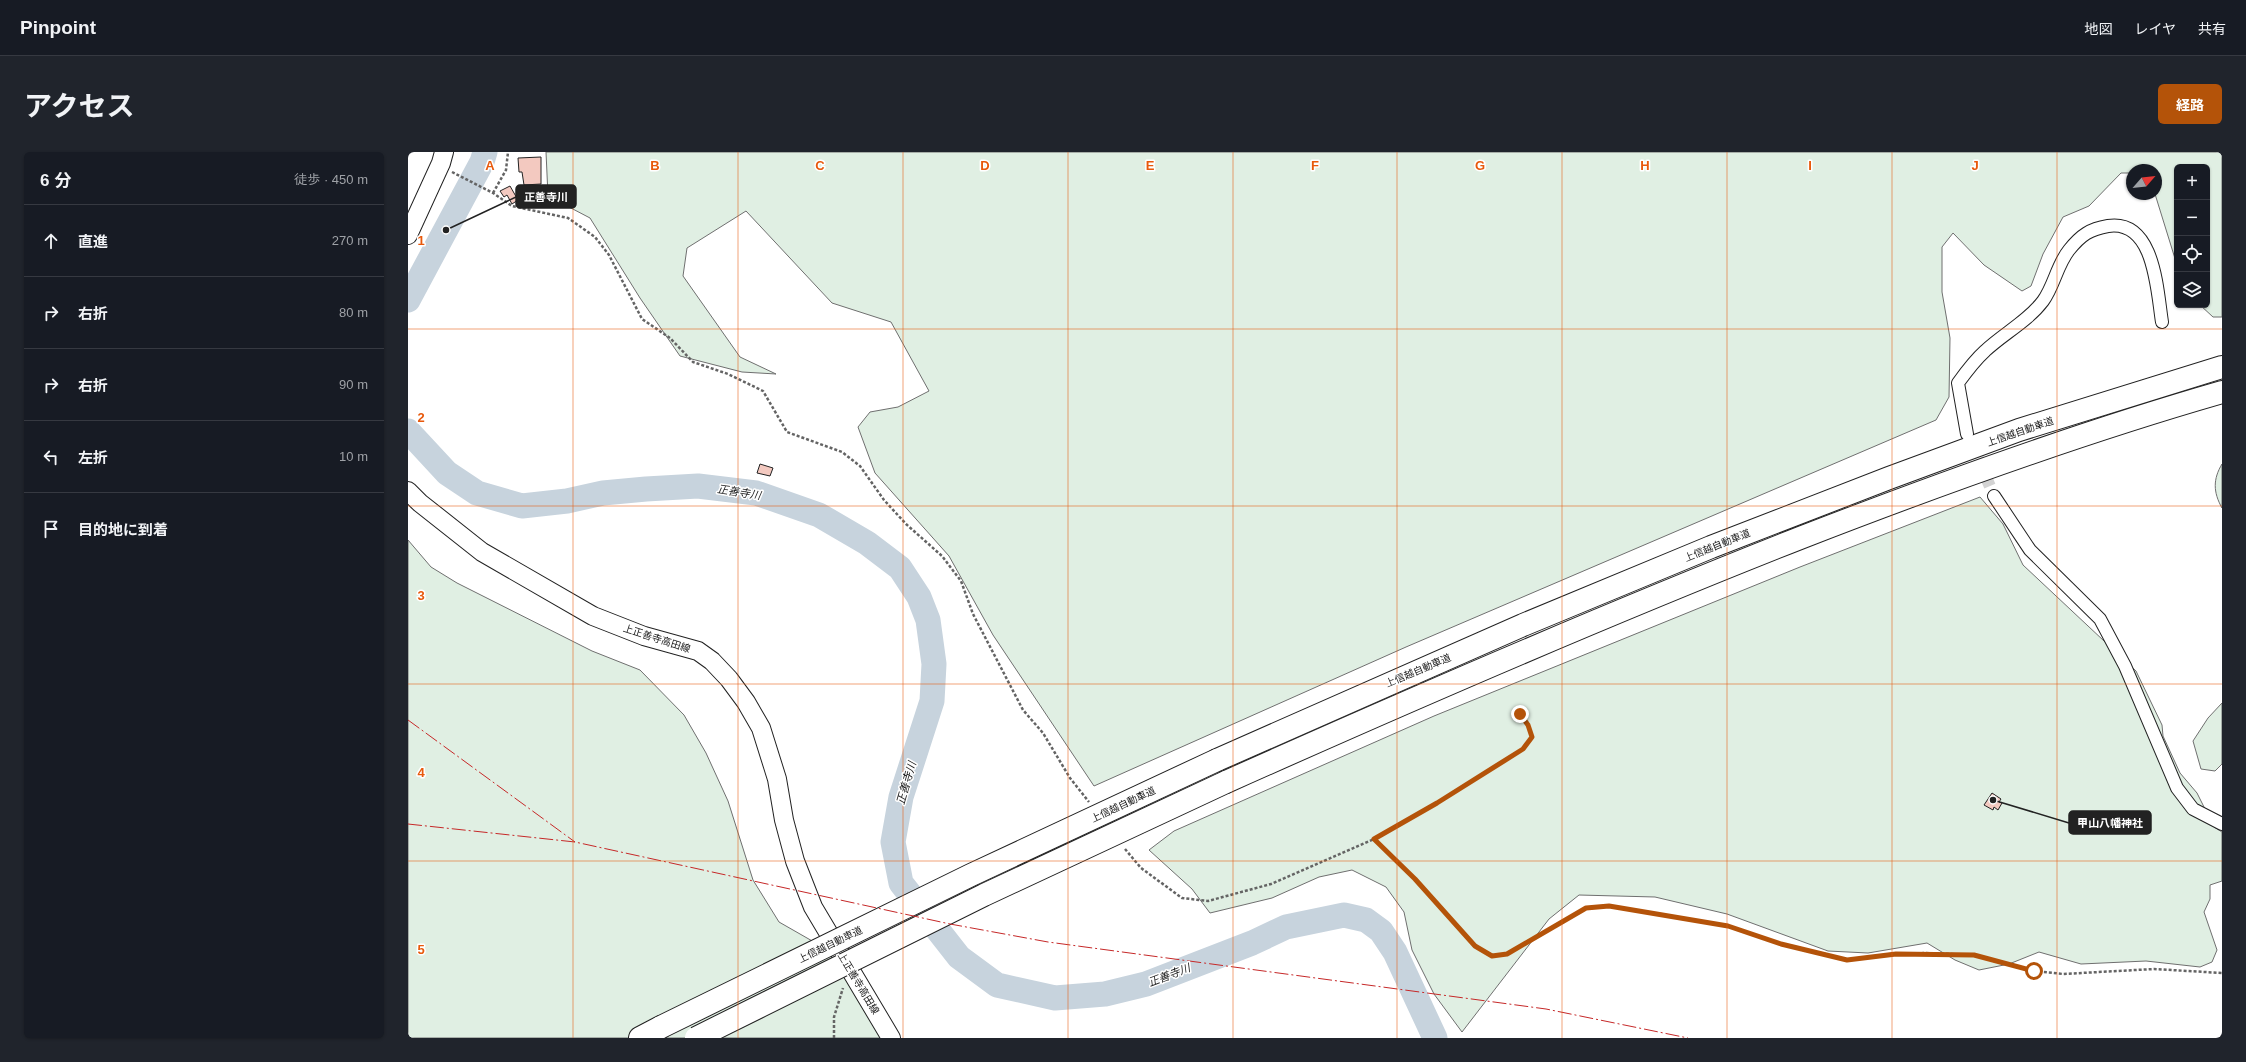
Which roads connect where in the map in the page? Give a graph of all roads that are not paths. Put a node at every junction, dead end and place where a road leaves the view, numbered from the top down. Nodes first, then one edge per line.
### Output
1 (444, 152) edge
2 (408, 235) edge
3 (2162, 322) dead end
4 (2222, 368) edge
5 (2222, 392) edge
6 (1967, 434) tunnel mouth
7 (408, 491) edge
8 (1994, 496) tunnel mouth
9 (2222, 824) edge
10 (640, 1038) edge
11 (696, 1038) edge
12 (891, 1038) edge

1 - 2 main road
3 - 6 street
4 - 10 highway, 上信越自動車道, bridge
5 - 11 highway, bridge
7 - 12 main road, 上正善寺高田線
8 - 9 street

